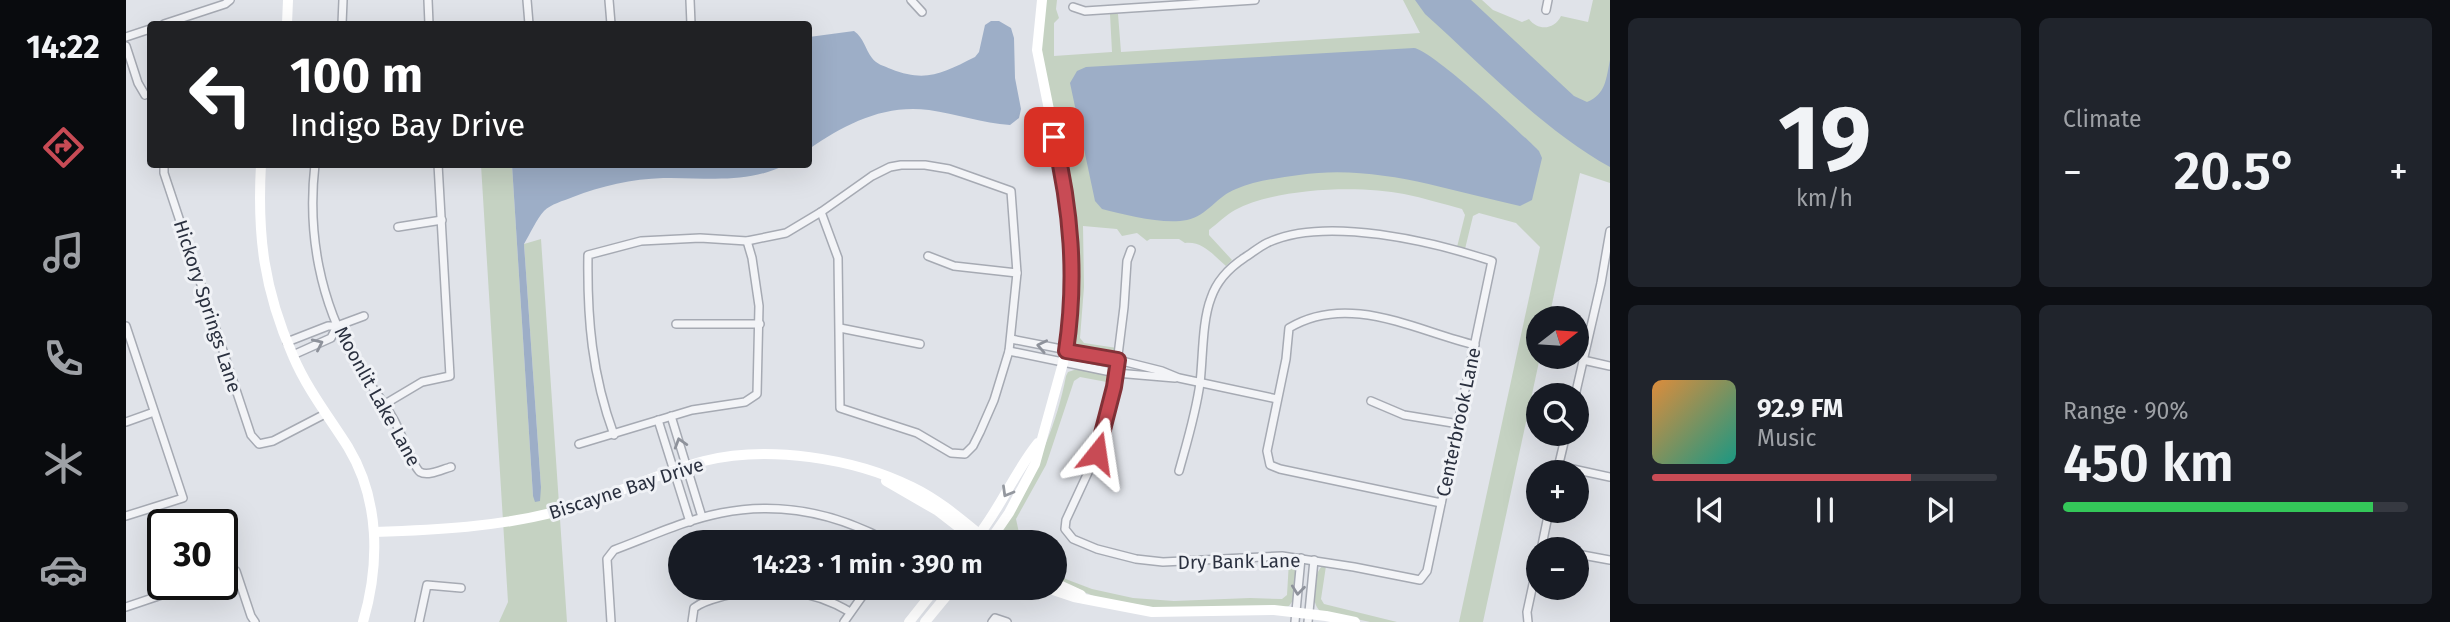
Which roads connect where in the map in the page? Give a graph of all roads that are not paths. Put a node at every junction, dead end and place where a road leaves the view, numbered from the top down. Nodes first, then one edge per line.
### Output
1 (230, 0) edge
2 (288, 0) edge
3 (344, 0) edge
4 (428, 0) edge
5 (527, 0) edge
6 (609, 0) edge
7 (690, 0) edge
8 (911, 0) edge
9 (1042, 0) edge
10 (1255, 0) edge
11 (1548, 0) edge
12 (1238, 1) edge
13 (1123, 4) edge
14 (1073, 7) dead end
15 (1546, 10) dead end
16 (922, 12) dead end
17 (182, 21) edge
18 (287, 21) edge
19 (342, 21) edge
20 (429, 21) edge
21 (529, 21) edge
22 (611, 21) edge
23 (691, 21) edge
24 (147, 30) edge
25 (126, 37) edge
26 (126, 46) edge
27 (145, 95) dead end
28 (164, 168) edge
29 (261, 168) edge
30 (316, 168) edge
31 (438, 168) edge
32 (821, 212) junction
33 (442, 220) junction
34 (398, 227) dead end
35 (1610, 231) edge
36 (747, 241) junction
37 (1131, 250) dead end
38 (928, 256) dead end
39 (1017, 273) junction
40 (1601, 285) junction
41 (1610, 287) edge
42 (364, 316) dead end
43 (676, 324) dead end
44 (760, 324) junction
45 (337, 326) junction
46 (126, 327) edge
47 (840, 328) junction
48 (1589, 335) edge
49 (1011, 339) junction
50 (287, 342) junction
51 (920, 344) dead end
52 (1475, 345) junction
53 (1009, 351) junction
54 (1066, 351) junction
55 (293, 355) junction
56 (1118, 360) junction
57 (1589, 361) edge
58 (1063, 363) junction
59 (1610, 366) edge
60 (1116, 373) junction
61 (1179, 378) junction
62 (1200, 382) junction
63 (1278, 399) junction
64 (1371, 401) dead end
65 (385, 404) junction
66 (154, 412) junction
67 (325, 414) junction
68 (671, 416) junction
69 (658, 420) junction
70 (126, 422) edge
71 (1459, 424) junction
72 (614, 435) junction
73 (1040, 440) junction
74 (579, 444) dead end
75 (687, 466) junction
76 (452, 467) dead end
77 (674, 471) junction
78 (1179, 471) dead end
79 (1589, 474) edge
80 (1610, 477) edge
81 (1441, 503) junction
82 (126, 516) edge
83 (702, 517) junction
84 (690, 522) junction
85 (866, 530) edge
86 (966, 530) edge
87 (983, 530) edge
88 (997, 530) edge
89 (374, 532) junction
90 (1589, 556) edge
91 (1301, 558) junction
92 (1314, 560) junction
93 (1610, 560) edge
94 (238, 577) edge
95 (1420, 580) joint
96 (461, 588) dead end
97 (1067, 589) edge
98 (1067, 596) edge
99 (1087, 599) junction
100 (147, 600) edge
101 (859, 600) edge
102 (926, 600) edge
103 (943, 600) edge
104 (1530, 600) edge
105 (126, 607) edge
106 (850, 612) junction
107 (1296, 617) edge
108 (692, 618) edge
109 (1308, 618) edge
110 (993, 620) edge
111 (255, 622) edge
112 (363, 622) edge
113 (419, 622) edge
114 (611, 622) edge
115 (844, 622) edge
116 (909, 622) edge
117 (925, 622) edge
118 (1007, 622) edge
119 (1355, 622) edge
120 (1528, 622) edge

1 - 17 street
2 - 18 street
3 - 19 street
4 - 20 street
5 - 21 street
6 - 22 street
7 - 23 street
8 - 16 street
9 - 54 street
10 - 12 street
11 - 15 street
12 - 13 street
13 - 14 street
24 - 25 street
26 - 27 street
28 - 67 street, Hickory Springs Lane
29 - 50 street
30 - 45 street, Moonlit Lake Lane
31 - 33 street
32 - 36 street
32 - 39 street
32 - 47 street
33 - 34 street
33 - 65 street
35 - 40 street
36 - 44 street
36 - 72 street
37 - 56 street
38 - 39 street
39 - 49 street
40 - 41 street
40 - 48 street
42 - 45 street
43 - 44 street
44 - 68 street
45 - 50 street
55 -> 45 street
45 - 65 street, Moonlit Lake Lane
46 - 66 street
47 - 51 street
47 - 53 street
49 - 53 street
54 -> 49 street
50 - 55 street
52 - 62 street, Centerbrook Lane
52 - 63 street
52 - 71 street, Centerbrook Lane
53 - 58 street
54 - 56 street
54 - 58 street
55 - 67 street
56 - 60 street
56 - 61 street
57 - 59 street
58 - 60 street
58 - 73 street
60 - 61 street
60 - 91 street, Dry Bank Lane
61 - 62 street
62 - 63 street
62 - 78 street
63 - 81 street
64 - 71 street
65 - 76 street, Moonlit Lake Lane
66 - 70 street
66 - 82 street
67 - 89 street
68 - 69 street
75 -> 68 street
69 - 72 street
69 - 77 street
71 - 81 street, Centerbrook Lane
72 - 74 street
73 -> 87 street
73 - 88 street
75 - 77 street, Biscayne Bay Drive
75 - 83 street
75 - 86 street, Biscayne Bay Drive
77 - 84 street
77 - 89 street, Biscayne Bay Drive
79 - 80 street
81 - 95 street, Centerbrook Lane
83 - 84 street
83 - 85 street
84 - 114 street
89 - 112 street
90 - 93 street
91 - 92 street, Dry Bank Lane
91 -> 107 street
92 - 95 street, Dry Bank Lane
92 - 109 street
94 - 111 street
96 - 113 street
97 - 99 street
98 - 99 street
99 - 107 street
100 - 105 street
101 - 106 street
102 - 116 street
103 - 117 street
104 - 120 street
106 - 108 street
106 - 115 street
107 - 109 street
109 - 119 street
110 - 118 street

